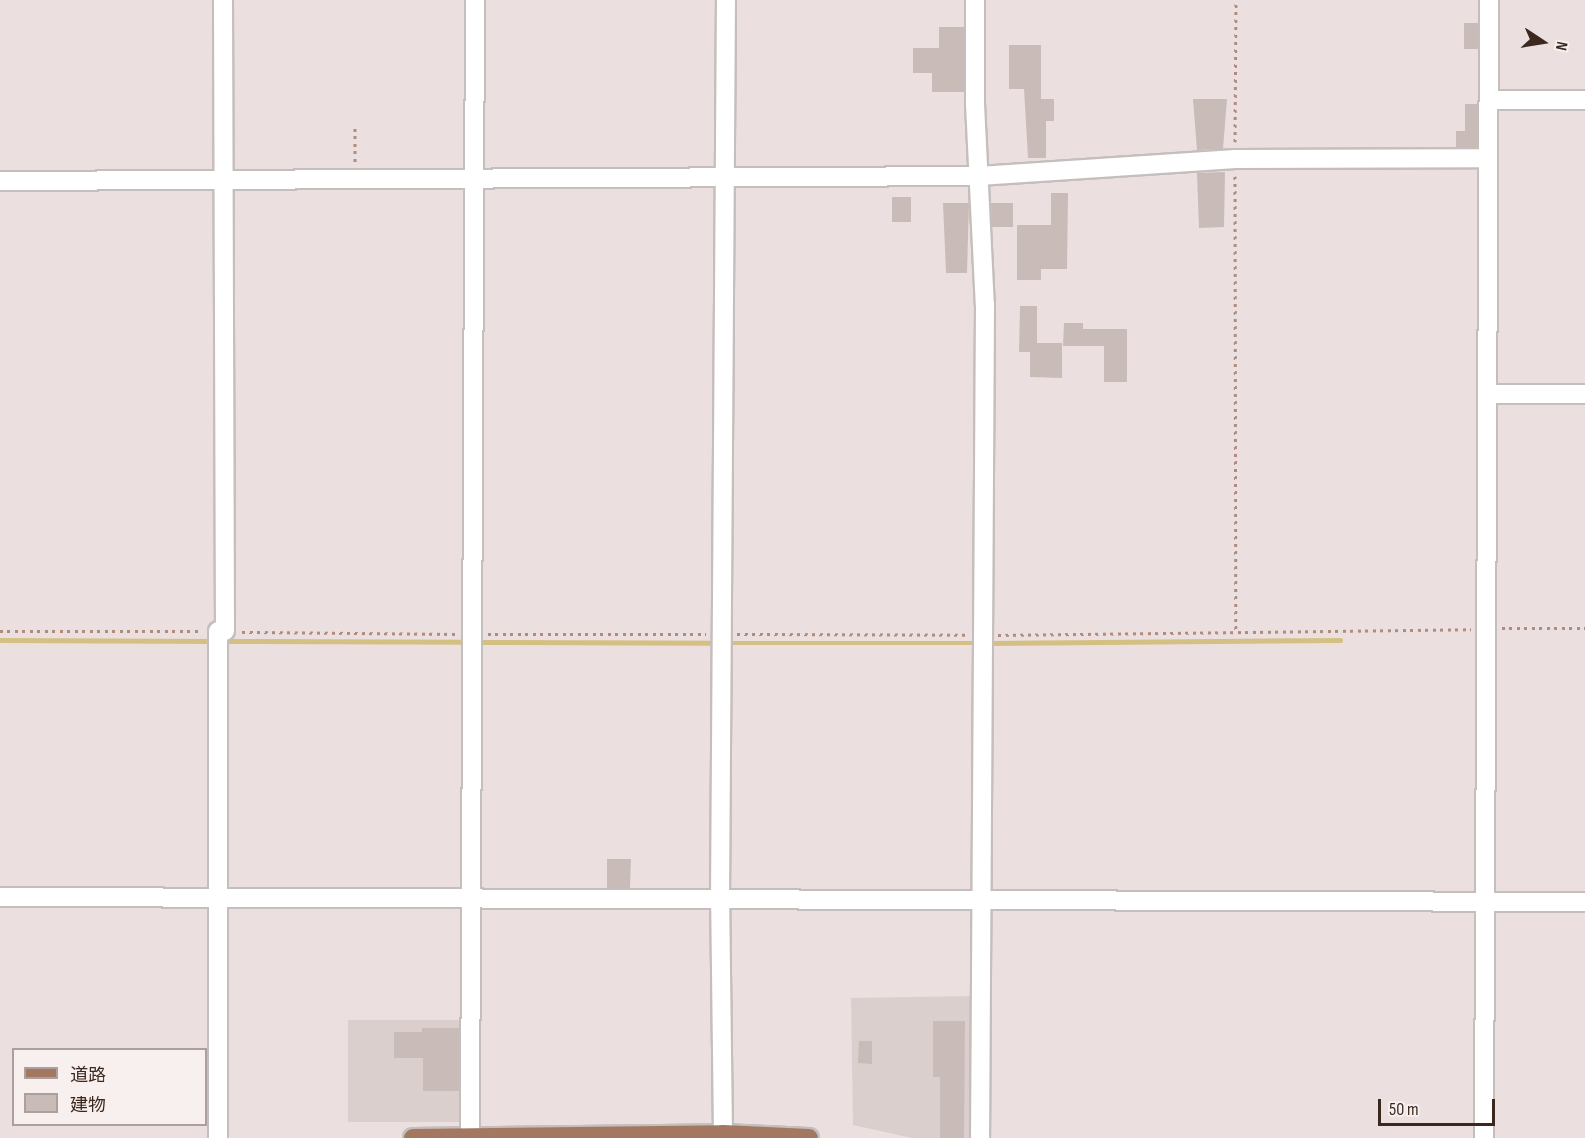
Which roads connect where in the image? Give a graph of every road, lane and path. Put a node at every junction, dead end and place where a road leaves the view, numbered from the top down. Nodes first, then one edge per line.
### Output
1 (223, 0) edge
2 (475, 0) edge
3 (726, 0) edge
4 (975, 0) edge
5 (1236, 0) edge
6 (1489, 0) edge
7 (1489, 100) junction
8 (1585, 100) edge
9 (355, 128) dead end
10 (1488, 158) junction
11 (1235, 159) junction
12 (979, 176) junction
13 (355, 178) junction
14 (475, 178) junction
15 (725, 178) junction
16 (223, 179) junction
17 (0, 181) edge
18 (1488, 394) junction
19 (1585, 394) edge
20 (1486, 628) junction
21 (1585, 628) edge
22 (0, 631) edge
23 (1236, 632) junction
24 (474, 634) junction
25 (721, 634) junction
26 (981, 636) junction
27 (220, 637) junction
28 (0, 897) edge
29 (218, 898) junction
30 (471, 899) junction
31 (720, 900) junction
32 (981, 902) junction
33 (1483, 902) junction
34 (1585, 902) edge
35 (723, 1134) junction
36 (470, 1137) edge
37 (218, 1138) edge
38 (413, 1138) edge
39 (809, 1138) edge
40 (980, 1138) edge
41 (1484, 1138) edge

1 - 16 street
2 - 14 street
3 - 15 street
4 - 12 street
5 - 11 path
6 - 7 street
7 - 8 street
7 - 10 street
9 - 13 path
10 - 11 street
10 - 18 street
11 - 12 street
11 - 23 path
12 - 15 street
12 - 26 street
13 - 14 street
13 - 16 street
14 - 15 street
14 - 24 street
15 - 25 street
16 - 17 street
16 - 27 street
18 - 19 street
18 - 20 street
20 - 21 path
20 - 23 path
20 - 33 street
22 - 27 path
23 - 26 path
24 - 25 path
24 - 27 path
24 - 30 street
25 - 26 path
25 - 31 street
26 - 32 street
27 - 29 street
28 - 29 street
29 - 30 street
29 - 37 street
30 - 31 street
30 - 36 street
31 - 32 street
31 - 35 street
32 - 33 street
32 - 40 street
33 - 34 street
33 - 41 street
35 - 36 main road
35 - 39 main road
36 - 38 main road

